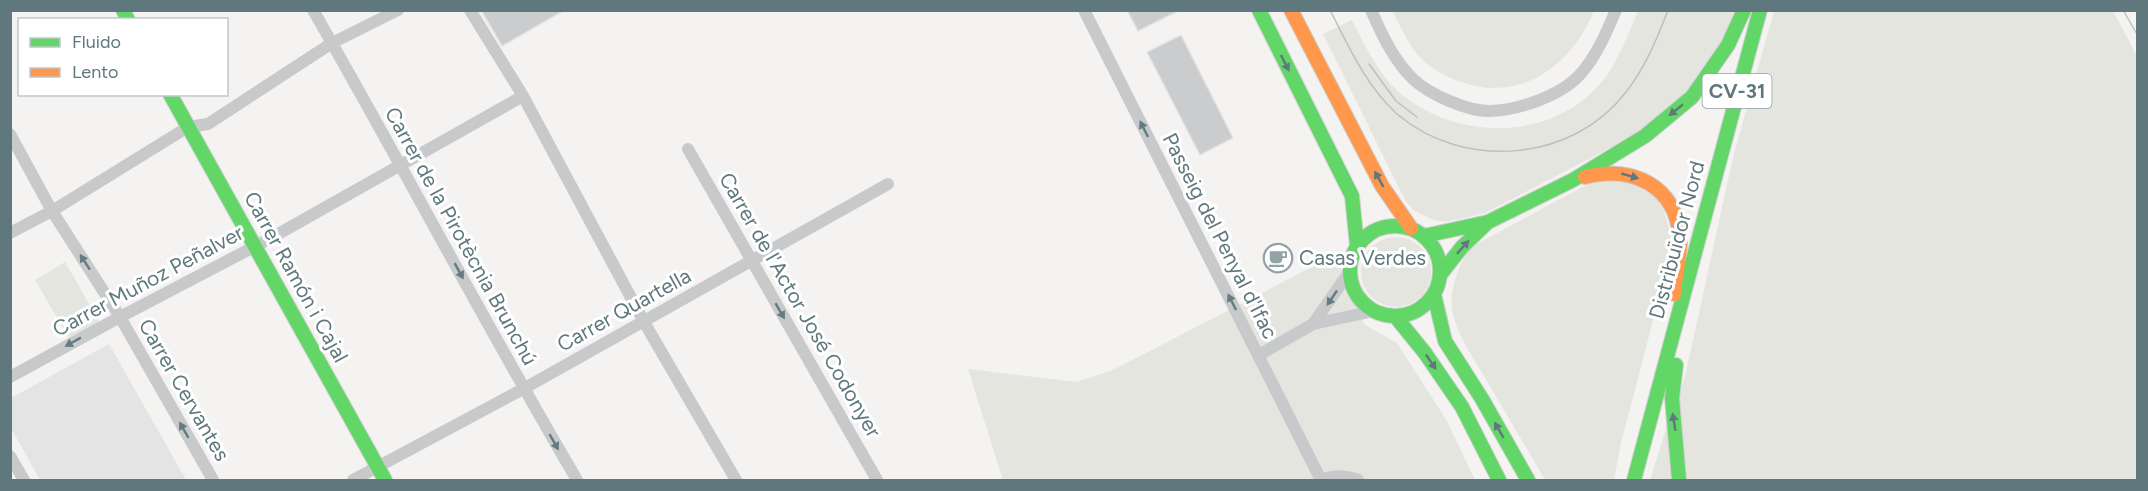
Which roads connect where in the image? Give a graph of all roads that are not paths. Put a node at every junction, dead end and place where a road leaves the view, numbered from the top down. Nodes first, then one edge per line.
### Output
1 (313, 10) edge
2 (398, 10) edge
3 (470, 10) edge
4 (1084, 10) edge
5 (1259, 10) edge
6 (1291, 10) edge
7 (1371, 10) edge
8 (1616, 10) edge
9 (1744, 10) edge
10 (1760, 10) edge
11 (332, 43) junction
12 (171, 96) edge
13 (523, 96) junction
14 (188, 127) junction
15 (10, 134) edge
16 (688, 149) dead end
17 (401, 165) junction
18 (1573, 180) junction
19 (888, 184) dead end
20 (52, 211) junction
21 (1488, 222) junction
22 (1411, 228) junction
23 (10, 233) edge
24 (1424, 236) junction
25 (254, 246) junction
26 (1357, 246) junction
27 (751, 260) junction
28 (1350, 271) junction
29 (1440, 275) junction
30 (1434, 294) junction
31 (1374, 311) junction
32 (1395, 316) junction
33 (120, 317) junction
34 (644, 322) junction
35 (1313, 324) junction
36 (1675, 332) junction
37 (1259, 355) junction
38 (10, 377) edge
39 (523, 389) junction
40 (10, 456) edge
41 (377, 466) junction
42 (24, 480) edge
43 (213, 480) edge
44 (353, 480) edge
45 (385, 480) edge
46 (577, 480) edge
47 (736, 480) edge
48 (877, 480) edge
49 (1321, 480) edge
50 (1358, 480) edge
51 (1499, 480) edge
52 (1528, 480) edge
53 (1634, 480) edge
54 (1679, 480) edge

1 - 11 street, Carrer de la Pirotècnia Brunchú
2 - 11 street
3 - 13 street
37 -> 4 street, Passeig del Penyal d'Ifac
5 -> 26 main road
22 -> 6 main road
7 - 8 street
9 -> 18 main road
10 - 36 main road, Distribuïdor Nord / CV-31
11 - 14 street
11 - 17 street, Carrer de la Pirotècnia Brunchú
12 - 14 main road, Carrer Ramón i Cajal
13 - 17 street, Carrer Muñoz Peñalver
13 - 34 street
14 - 20 street
14 - 25 main road, Carrer Ramón i Cajal
15 - 20 street, Carrer Cervantes
16 - 27 street, Carrer de l'Actor José Codonyer
17 - 25 street, Carrer Muñoz Peñalver
17 -> 39 street, Carrer de la Pirotècnia Brunchú
18 - 21 main road
18 -> 36 main road
19 - 27 street, Carrer Quartella
20 - 23 street
33 -> 20 street, Carrer Cervantes
21 - 24 main road
29 -> 21 main road
22 - 24 main road
22 - 26 main road
24 - 29 main road
25 - 33 street, Carrer Muñoz Peñalver
25 - 41 main road, Carrer Ramón i Cajal
26 - 28 main road
27 - 34 street, Carrer Quartella
27 -> 48 street, Carrer de l'Actor José Codonyer
28 - 31 main road
28 -> 35 street
29 - 30 main road
30 - 32 main road
52 -> 30 main road
31 - 32 main road
31 - 35 street
32 -> 51 main road
33 -> 38 street, Carrer Muñoz Peñalver
43 -> 33 street, Carrer Cervantes
34 - 39 street, Carrer Quartella
34 - 47 street
35 - 37 street
36 - 53 main road, Distribuïdor Nord / CV-31
54 -> 36 main road
37 - 49 street, Passeig del Penyal d'Ifac
39 - 41 street, Carrer Quartella
39 -> 46 street, Carrer de la Pirotècnia Brunchú
40 - 42 street
41 - 44 street, Carrer Quartella
41 - 45 main road, Carrer Ramón i Cajal
49 - 50 street

